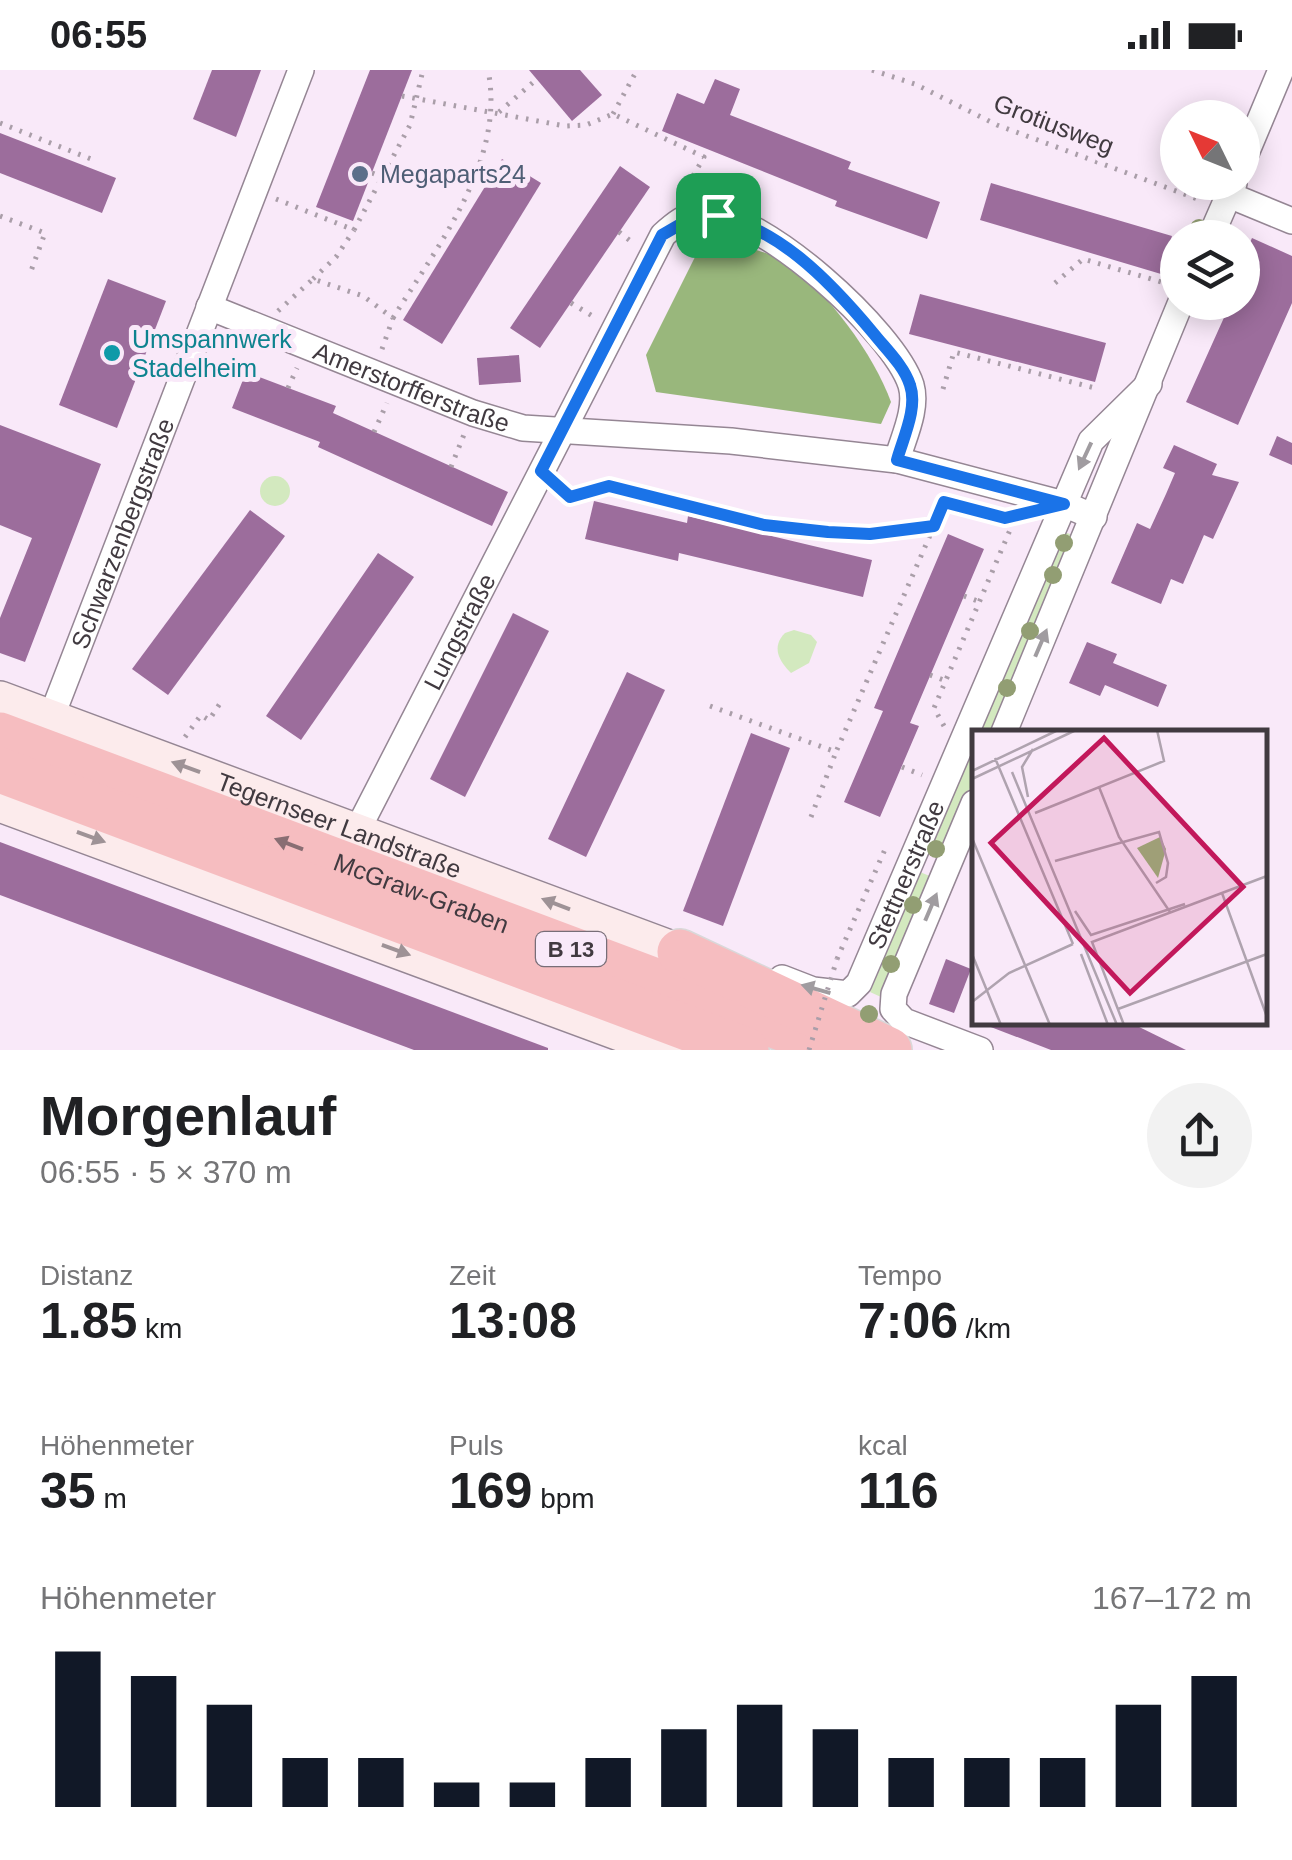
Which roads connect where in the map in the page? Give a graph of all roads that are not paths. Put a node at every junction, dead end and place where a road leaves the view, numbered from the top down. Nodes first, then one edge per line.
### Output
1 (302, 70) edge
2 (1281, 70) edge
3 (1260, 120) edge
4 (1244, 200) edge
5 (1292, 220) edge
6 (209, 307) junction
7 (1175, 320) edge
8 (1149, 384) junction
9 (562, 432) junction
10 (897, 460) junction
11 (1064, 504) junction
12 (1094, 517) junction
13 (0, 699) edge
14 (51, 718) junction
15 (1005, 730) edge
16 (0, 736) edge
17 (0, 770) edge
18 (0, 804) edge
19 (972, 807) edge
20 (358, 829) junction
21 (680, 952) junction
22 (891, 1030) edge
23 (666, 1050) edge
24 (746, 1050) edge
25 (840, 1050) edge
26 (980, 1050) edge

1 - 6 street, Schwarzenbergstraße
2 - 3 street
4 - 5 street
6 - 9 street, Amerstorfferstraße
6 - 14 street, Schwarzenbergstraße
7 - 8 street, Stettnerstraße
8 -> 11 street, Stettnerstraße
8 - 12 street, Stettnerstraße
9 - 10 street, Amerstorfferstraße
9 - 10 street
9 - 20 street, Lungstraße
10 - 11 street, Amerstorfferstraße
11 - 12 street, Amerstorfferstraße
11 -> 21 street, Stettnerstraße
15 -> 12 street, Stettnerstraße
13 - 14 main road, Tegernseer Landstraße
20 -> 14 main road, Tegernseer Landstraße
25 -> 16 highway, McGraw-Graben / B 13
17 - 24 highway, McGraw-Graben / B 13
18 -> 23 main road
22 -> 19 street, Stettnerstraße
21 -> 20 main road, Tegernseer Landstraße
21 - 22 highway
22 - 26 street

